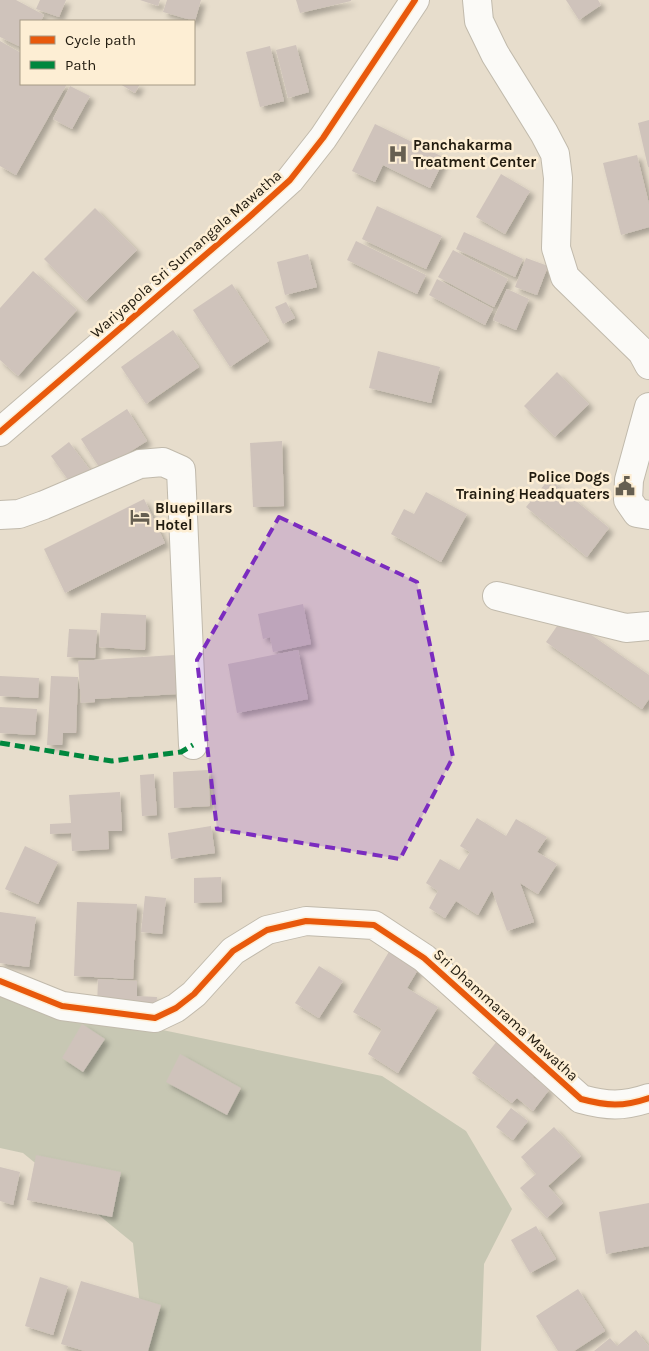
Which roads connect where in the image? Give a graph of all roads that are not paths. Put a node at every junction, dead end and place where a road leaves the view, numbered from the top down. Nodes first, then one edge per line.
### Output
1 (415, 0) edge
2 (477, 0) edge
3 (649, 365) edge
4 (649, 407) edge
5 (0, 432) edge
6 (649, 514) edge
7 (0, 515) edge
8 (497, 596) dead end
9 (649, 626) edge
10 (193, 745) dead end
11 (0, 981) edge
12 (649, 1098) edge

1 - 5 street, Wariyapola Sri Sumangala Mawatha
2 - 3 street
4 - 6 street
7 - 10 street
8 - 9 street
11 - 12 street, Sri Dhammarama Mawatha

